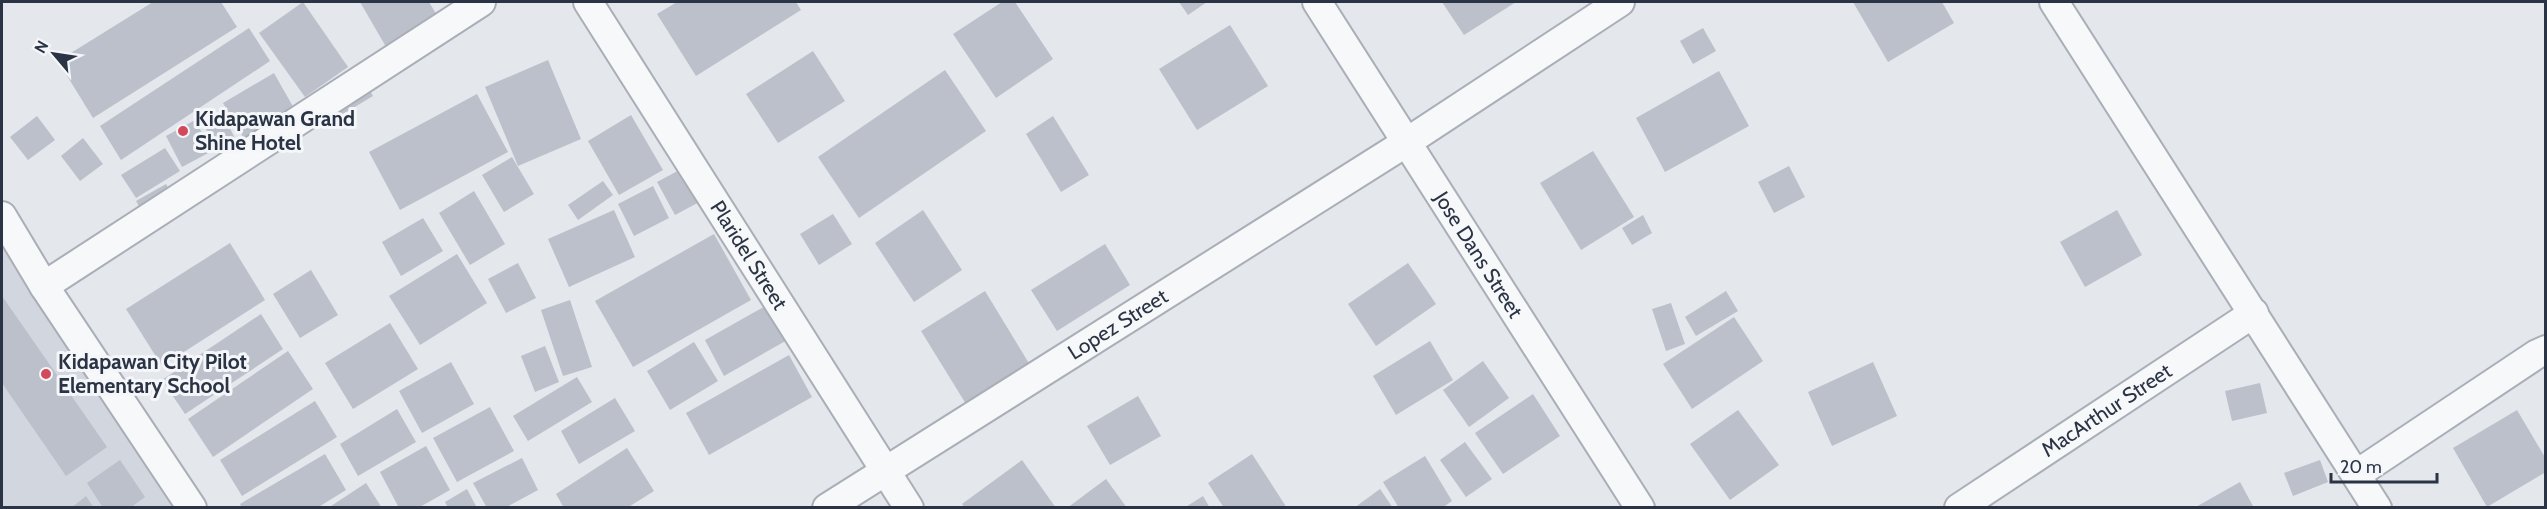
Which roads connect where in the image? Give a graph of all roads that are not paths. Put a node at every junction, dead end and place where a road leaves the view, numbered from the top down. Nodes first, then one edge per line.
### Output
1 (481, 2) edge
2 (588, 2) edge
3 (1317, 2) edge
4 (1620, 2) edge
5 (2054, 2) edge
6 (1407, 142) junction
7 (2, 216) edge
8 (44, 286) junction
9 (2254, 313) junction
10 (2546, 351) edge
11 (885, 470) junction
12 (2357, 474) junction
13 (192, 507) edge
14 (827, 507) edge
15 (909, 507) edge
16 (1640, 507) edge
17 (1959, 507) edge
18 (2378, 507) edge

1 - 8 street
2 - 11 street, Plaridel Street
3 - 6 street, Jose Dans Street
4 - 6 street, Lopez Street
5 - 9 street
6 - 11 street, Lopez Street
6 - 16 street, Jose Dans Street
7 - 8 street
8 - 13 street
9 - 12 street
9 - 17 street, MacArthur Street
10 - 12 street
11 - 14 street, Lopez Street
11 - 15 street, Plaridel Street
12 - 18 street

